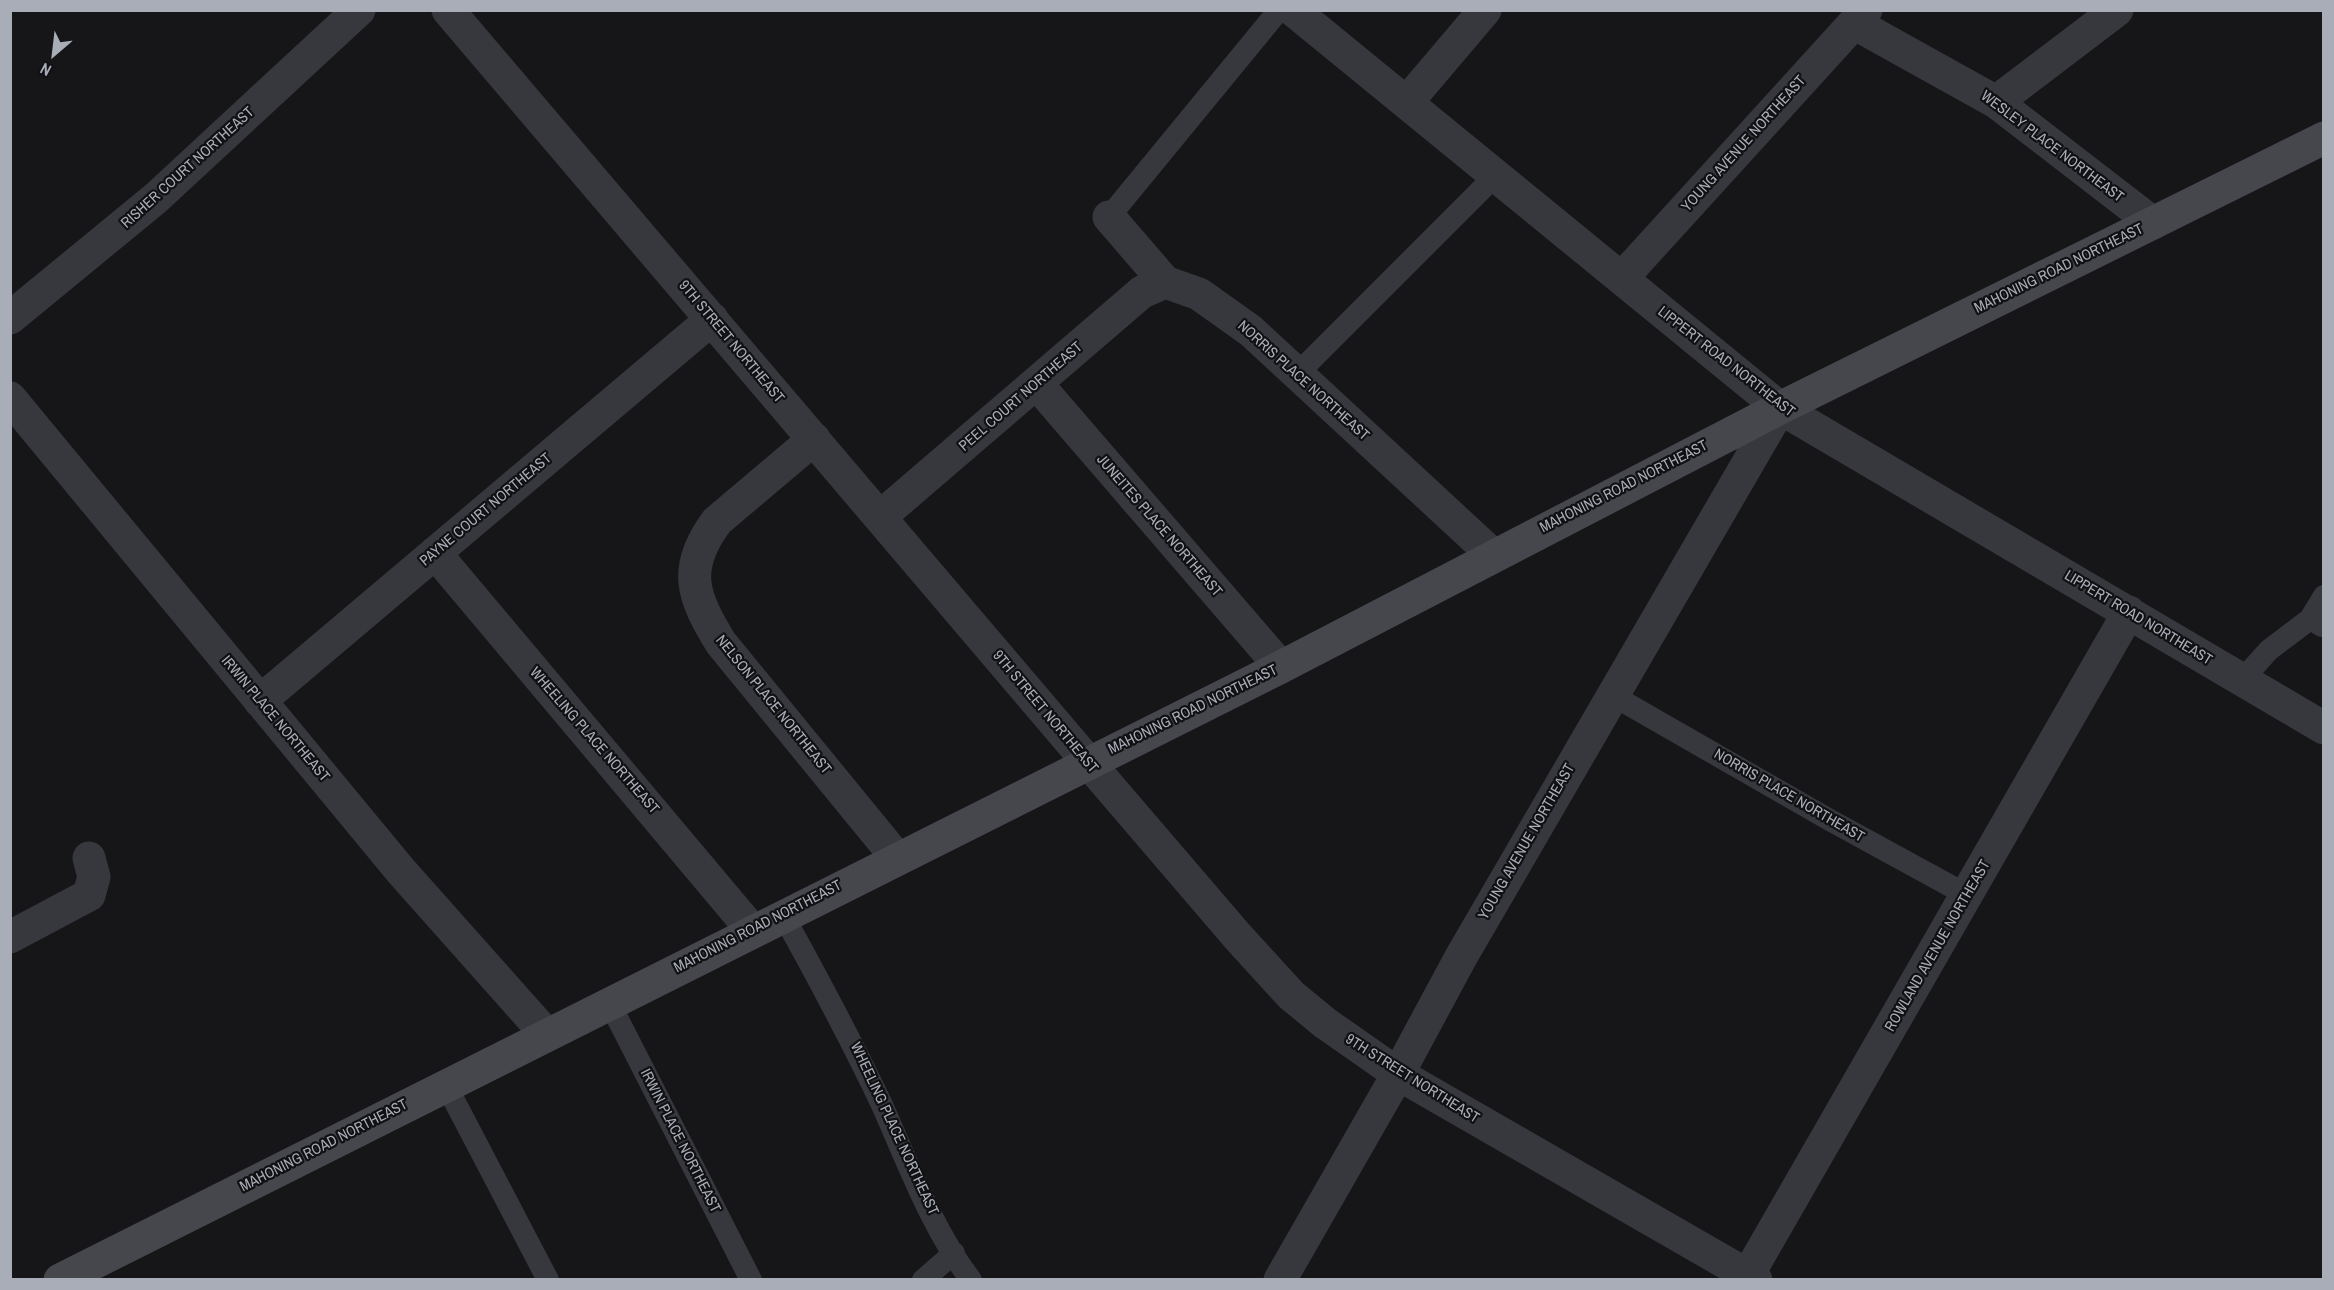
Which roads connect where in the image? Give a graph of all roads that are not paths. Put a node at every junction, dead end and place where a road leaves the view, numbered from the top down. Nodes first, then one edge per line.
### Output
1 (360, 10) edge
2 (448, 10) edge
3 (1279, 10) edge
4 (1293, 10) edge
5 (1485, 10) edge
6 (2117, 10) edge
7 (1860, 17) edge
8 (1407, 102) junction
9 (1996, 102) junction
10 (2324, 138) edge
11 (1496, 175) junction
12 (1109, 217) joint
13 (2153, 223) junction
14 (1622, 278) junction
15 (1165, 282) junction
16 (10, 318) edge
17 (712, 319) junction
18 (1297, 374) junction
19 (1037, 384) junction
20 (10, 398) edge
21 (1779, 408) junction
22 (814, 439) junction
23 (880, 517) junction
24 (435, 553) junction
25 (1493, 555) junction
26 (2324, 597) edge
27 (2129, 612) junction
28 (2317, 623) edge
29 (1281, 667) junction
30 (2242, 680) junction
31 (1612, 695) junction
32 (260, 701) junction
33 (2324, 728) edge
34 (1088, 762) junction
35 (89, 858) dead end
36 (897, 858) junction
37 (1967, 895) junction
38 (783, 915) junction
39 (752, 930) junction
40 (10, 937) edge
41 (609, 1002) junction
42 (546, 1034) junction
43 (1398, 1074) junction
44 (446, 1085) junction
45 (954, 1254) junction
46 (76, 1276) edge
47 (1750, 1278) edge
48 (548, 1280) edge
49 (751, 1280) edge
50 (923, 1280) edge
51 (971, 1280) edge
52 (1280, 1280) edge

1 - 16 street, RISHER COURT NORTHEAST
2 - 17 street, 9TH STREET NORTHEAST
3 - 12 lane
4 - 8 street, LIPPERT ROAD NORTHEAST
5 - 8 street
6 - 9 street
7 - 9 street, WESLEY PLACE NORTHEAST
7 - 14 street, YOUNG AVENUE NORTHEAST
8 - 11 street, LIPPERT ROAD NORTHEAST
9 - 13 street, WESLEY PLACE NORTHEAST
10 - 13 main road, MAHONING ROAD NORTHEAST
11 - 14 street, LIPPERT ROAD NORTHEAST
11 - 18 lane
12 - 15 street
13 - 21 main road, MAHONING ROAD NORTHEAST
14 - 21 street, LIPPERT ROAD NORTHEAST
15 - 18 street, NORRIS PLACE NORTHEAST
15 - 19 street, PEEL COURT NORTHEAST
17 - 22 street, 9TH STREET NORTHEAST
17 - 24 street, PAYNE COURT NORTHEAST
18 - 25 street, NORRIS PLACE NORTHEAST
19 - 23 street, PEEL COURT NORTHEAST
19 - 29 street, JUNEITES PLACE NORTHEAST
20 - 32 street, IRWIN PLACE NORTHEAST
21 - 25 main road, MAHONING ROAD NORTHEAST
21 - 27 street, LIPPERT ROAD NORTHEAST
21 - 31 street, YOUNG AVENUE NORTHEAST
22 - 23 street, 9TH STREET NORTHEAST
22 - 36 street, NELSON PLACE NORTHEAST
23 - 34 street, 9TH STREET NORTHEAST
24 - 32 street, PAYNE COURT NORTHEAST
24 - 39 street, WHEELING PLACE NORTHEAST
25 - 29 main road, MAHONING ROAD NORTHEAST
26 - 28 lane
27 - 30 street, LIPPERT ROAD NORTHEAST
27 - 37 street, ROWLAND AVENUE NORTHEAST
28 - 30 lane
29 - 34 main road, MAHONING ROAD NORTHEAST
30 - 33 street, LIPPERT ROAD NORTHEAST
31 - 37 lane, NORRIS PLACE NORTHEAST
31 - 43 street, YOUNG AVENUE NORTHEAST
32 - 42 street, IRWIN PLACE NORTHEAST
34 - 36 main road, MAHONING ROAD NORTHEAST
34 - 43 street, 9TH STREET NORTHEAST
35 - 40 street
36 - 38 main road, MAHONING ROAD NORTHEAST
37 - 47 street, ROWLAND AVENUE NORTHEAST
38 - 39 main road, MAHONING ROAD NORTHEAST
38 - 45 lane, WHEELING PLACE NORTHEAST
39 - 41 main road, MAHONING ROAD NORTHEAST
41 - 42 main road, MAHONING ROAD NORTHEAST
41 - 49 lane, IRWIN PLACE NORTHEAST
42 - 44 main road, MAHONING ROAD NORTHEAST
43 - 47 street, 9TH STREET NORTHEAST
43 - 52 street, YOUNG AVENUE NORTHEAST
44 - 46 main road, MAHONING ROAD NORTHEAST
44 - 48 lane
45 - 50 lane
45 - 51 lane, WHEELING PLACE NORTHEAST

